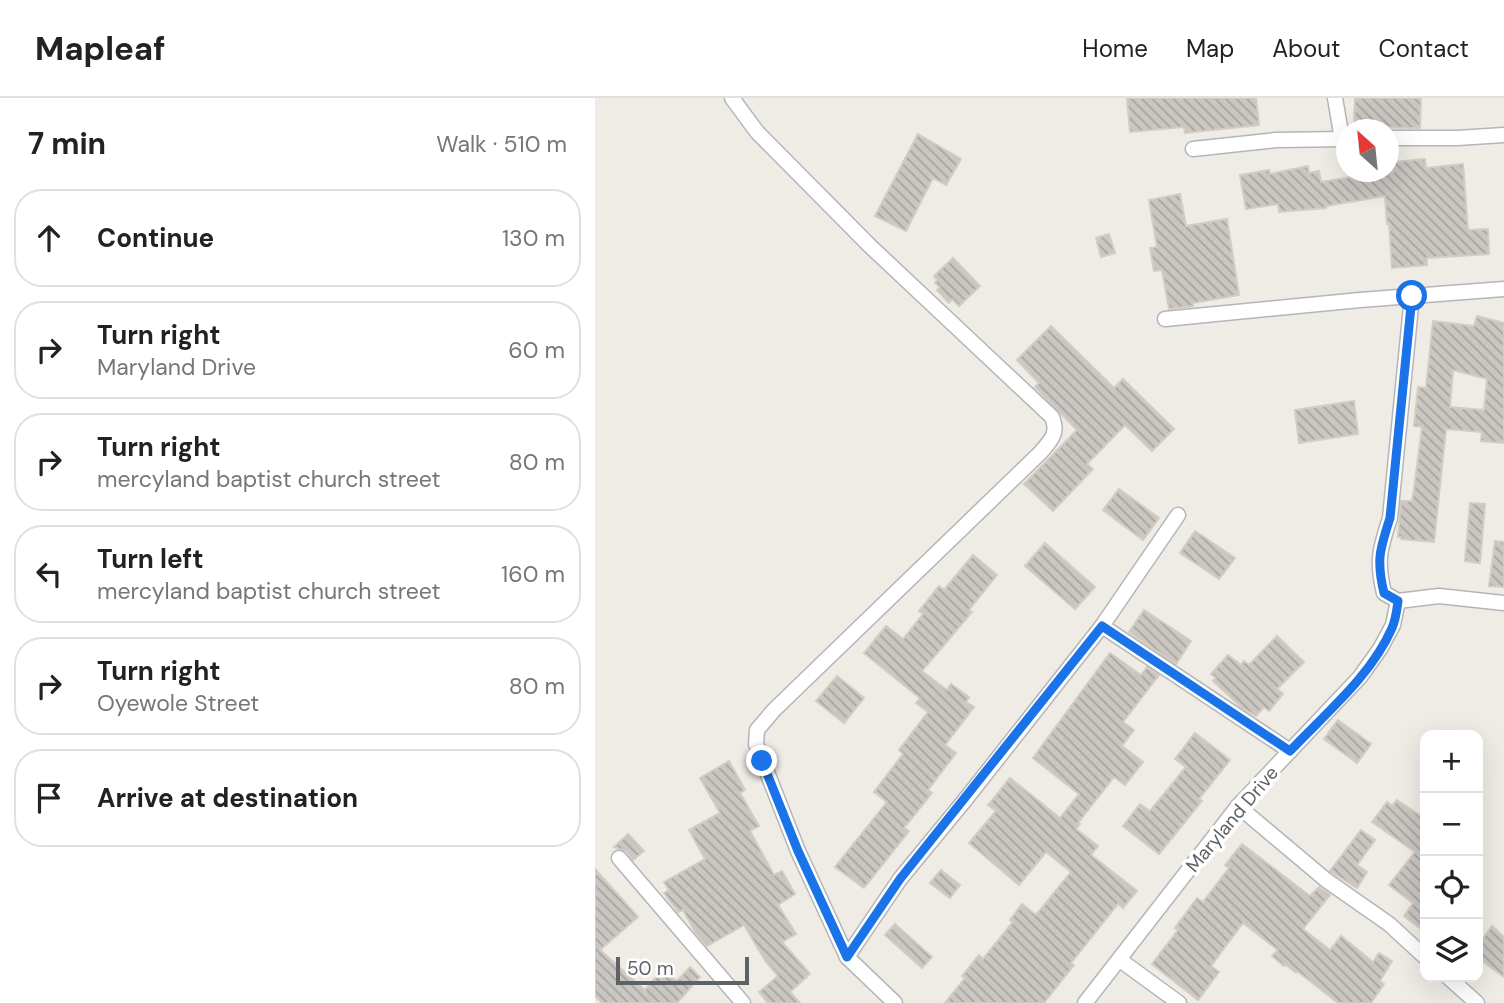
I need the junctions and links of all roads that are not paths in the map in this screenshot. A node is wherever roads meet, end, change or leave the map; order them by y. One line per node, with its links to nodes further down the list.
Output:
1 (732, 98): 19 (street)
2 (1335, 98): 3 (street)
3 (1340, 119)
4 (1504, 135): 5 (street)
5 (1399, 138)
6 (1336, 139): 7 (street)
7 (1193, 149)
8 (1504, 289): 9 (street)
9 (1412, 296): 10 (street); 12 (street)
10 (1165, 319)
11 (1178, 514): 14 (street)
12 (1398, 601): 13 (street); 15 (street, Maryland Drive)
13 (1504, 603)
14 (1102, 626): 15 (street); 19 (street)
15 (1290, 751): 16 (street, Maryland Drive)
16 (1238, 806): 18 (street); 20 (street, Maryland Drive)
17 (619, 858): 22 (street)
18 (1420, 952)
19 (847, 957): 23 (street)
20 (1120, 960): 24 (street, Maryland Drive); 25 (street)
21 (1454, 982): 26 (street)
22 (743, 1003)
23 (895, 1003)
24 (1086, 1003)
25 (1179, 1003)
26 (1477, 1003)

